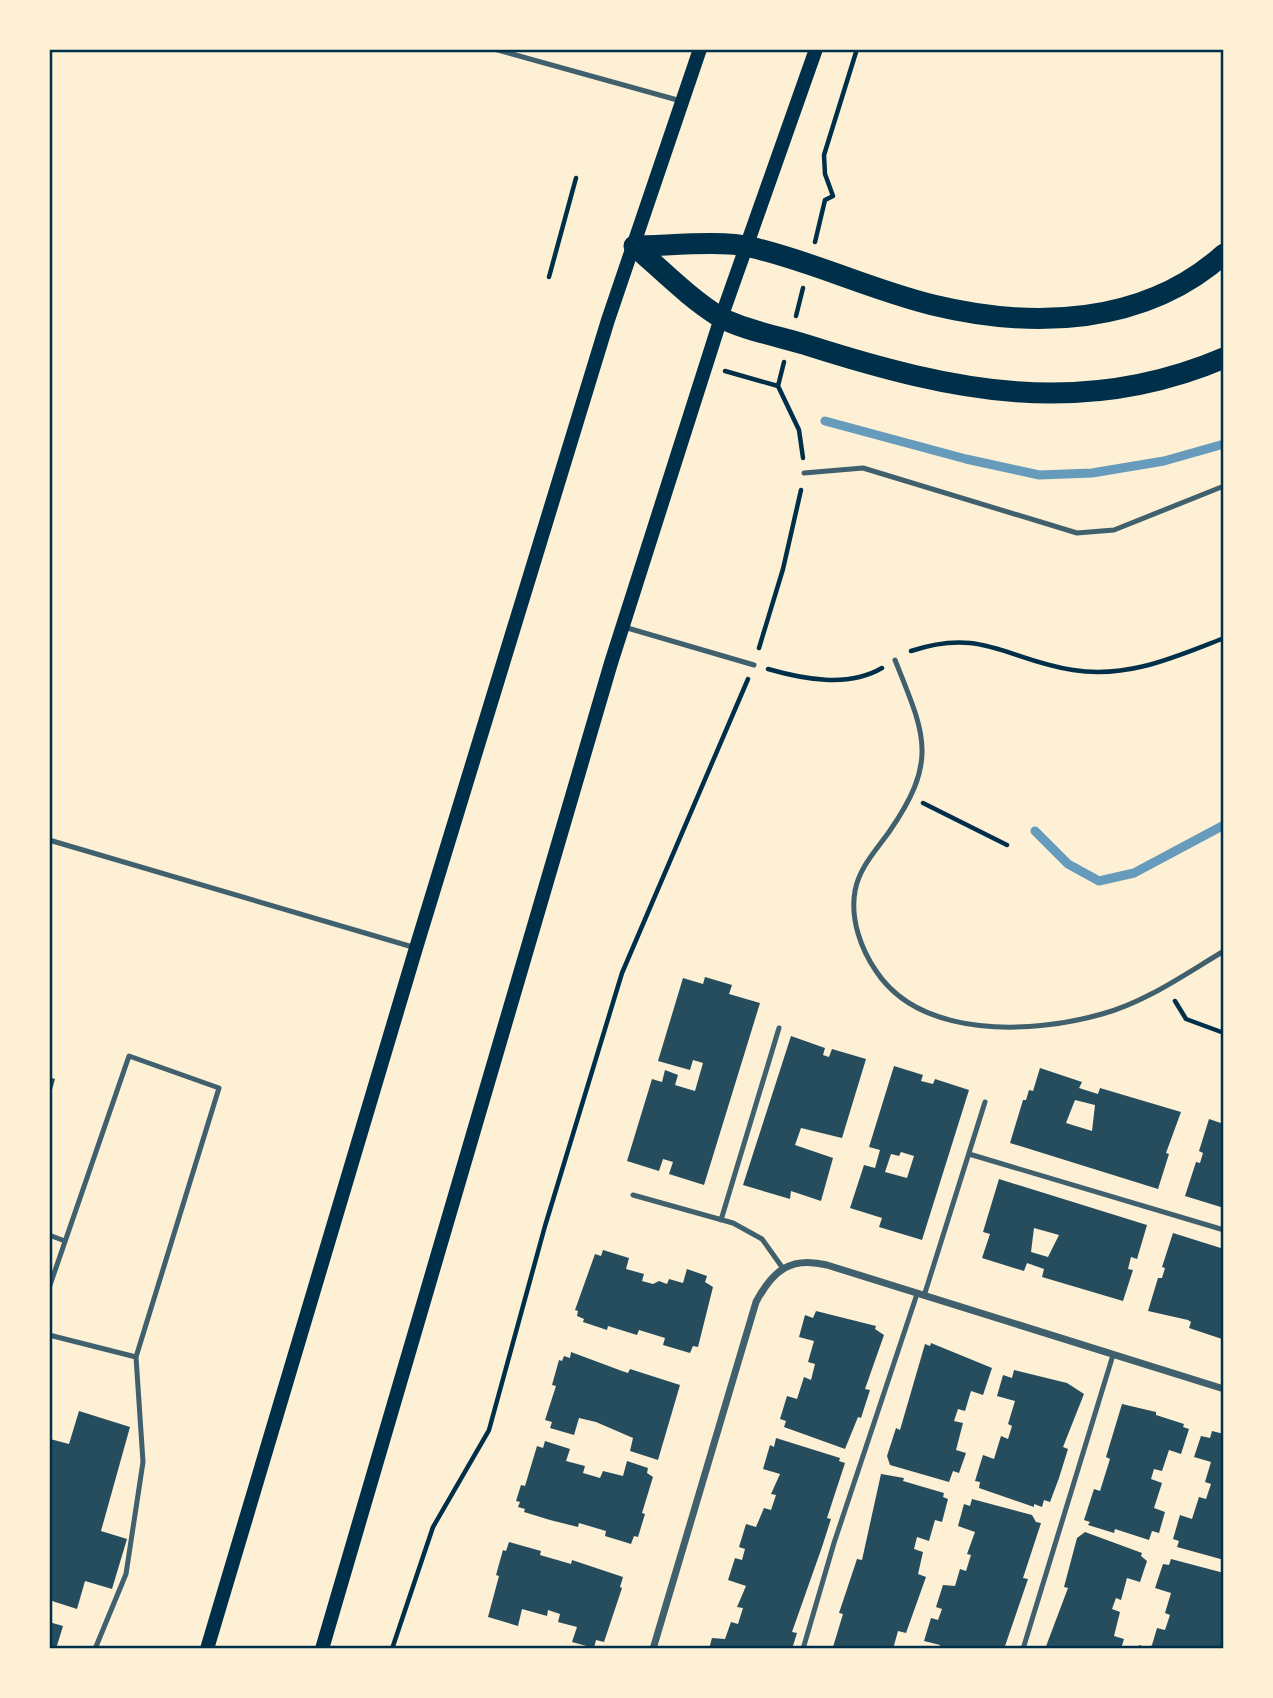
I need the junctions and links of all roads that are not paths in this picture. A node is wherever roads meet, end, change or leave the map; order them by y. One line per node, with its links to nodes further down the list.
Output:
1 (494, 49): 4 (lane)
2 (700, 49): 4 (main road)
3 (816, 49): 6 (main road)
4 (684, 102): 5 (main road)
5 (634, 246): 6 (highway); 8 (highway); 16 (main road)
6 (748, 246): 7 (highway); 8 (main road)
7 (1224, 254)
8 (721, 318): 9 (highway); 12 (main road)
9 (1224, 358)
10 (804, 473): 11 (lane)
11 (1224, 486)
12 (624, 627): 14 (lane); 35 (main road)
13 (895, 660): 17 (lane)
14 (754, 665)
15 (49, 839): 16 (lane)
16 (416, 948): 34 (main road)
17 (1224, 951)
18 (779, 1027): 22 (lane)
19 (985, 1102): 20 (lane)
20 (969, 1154): 23 (lane); 28 (lane)
21 (632, 1195): 22 (lane)
22 (721, 1220): 26 (lane)
23 (1224, 1230)
24 (49, 1235): 25 (lane)
25 (65, 1241): 27 (lane); 31 (lane)
26 (782, 1267): 28 (street); 36 (street)
27 (49, 1288)
28 (921, 1295): 30 (street); 37 (lane)
29 (49, 1335): 31 (lane)
30 (1113, 1355): 32 (street); 38 (lane)
31 (136, 1357): 33 (lane)
32 (1224, 1389)
33 (95, 1649)
34 (207, 1649)
35 (322, 1649)
36 (653, 1649)
37 (803, 1649)
38 (1023, 1649)

